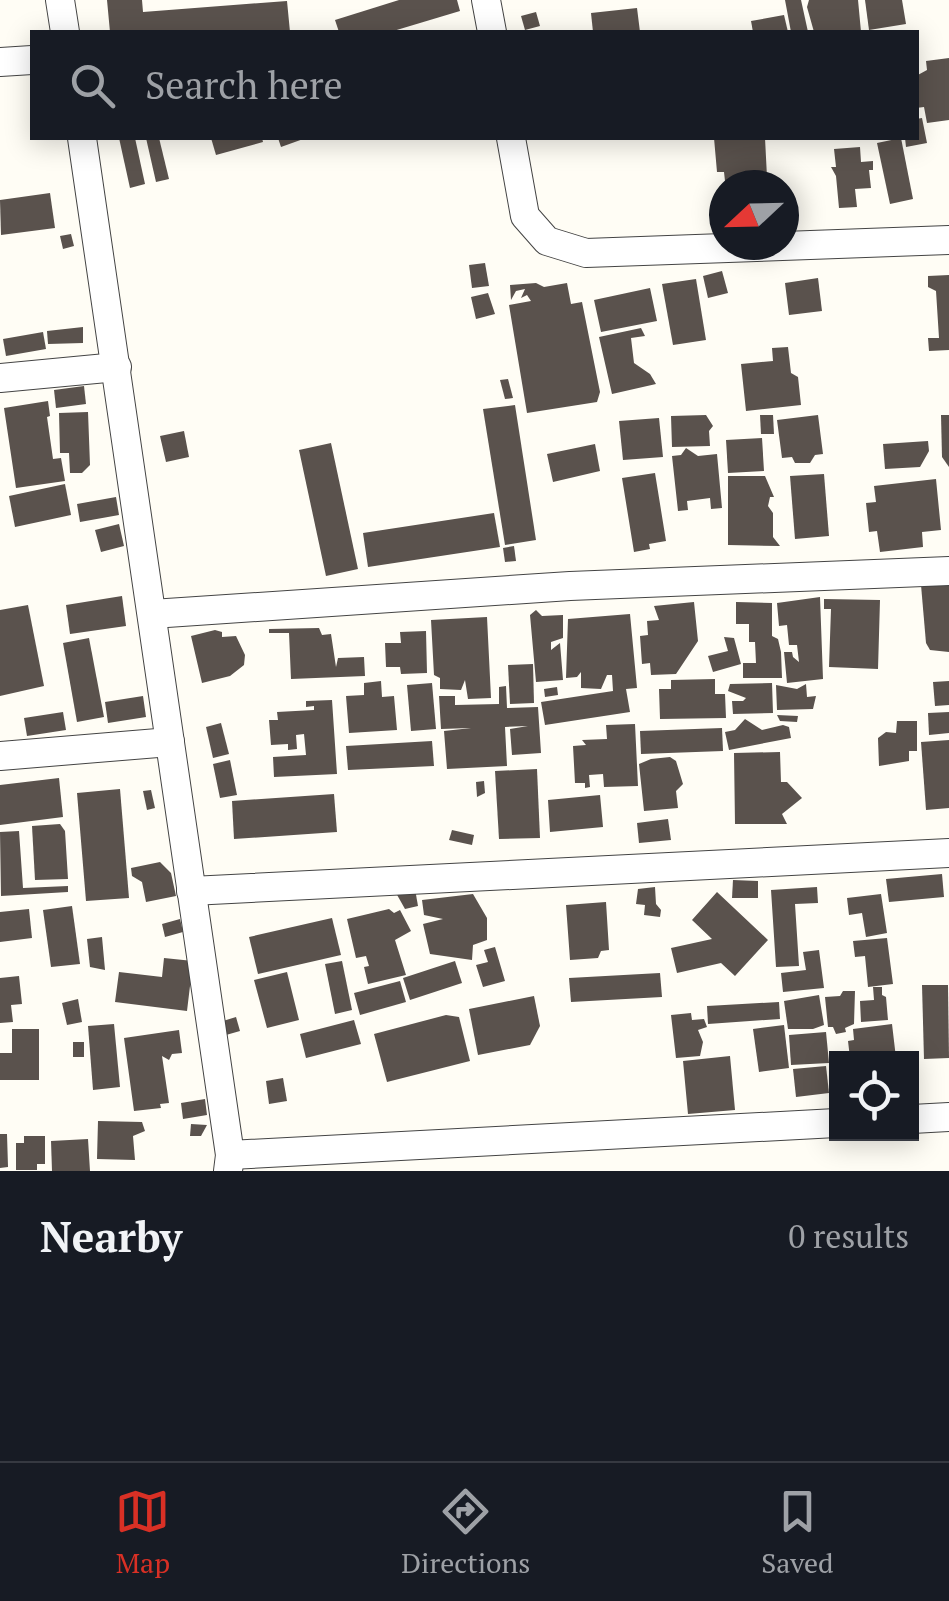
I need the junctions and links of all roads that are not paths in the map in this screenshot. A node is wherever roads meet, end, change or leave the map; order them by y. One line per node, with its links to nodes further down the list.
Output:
1 (60, 0): 3 (street)
2 (486, 0): 4 (street)
3 (65, 30)
4 (492, 30)
5 (30, 60): 6 (street)
6 (0, 62)
7 (82, 140): 10 (street)
8 (510, 140): 9 (street)
9 (949, 240)
10 (117, 367): 11 (street); 13 (street)
11 (0, 378)
12 (949, 571): 13 (street)
13 (152, 614): 14 (street)
14 (170, 742): 15 (street); 17 (street)
15 (0, 756)
16 (949, 853): 17 (street)
17 (191, 890): 21 (street)
18 (949, 1117): 19 (street)
19 (919, 1119)
20 (829, 1123): 21 (street)
21 (229, 1163)

